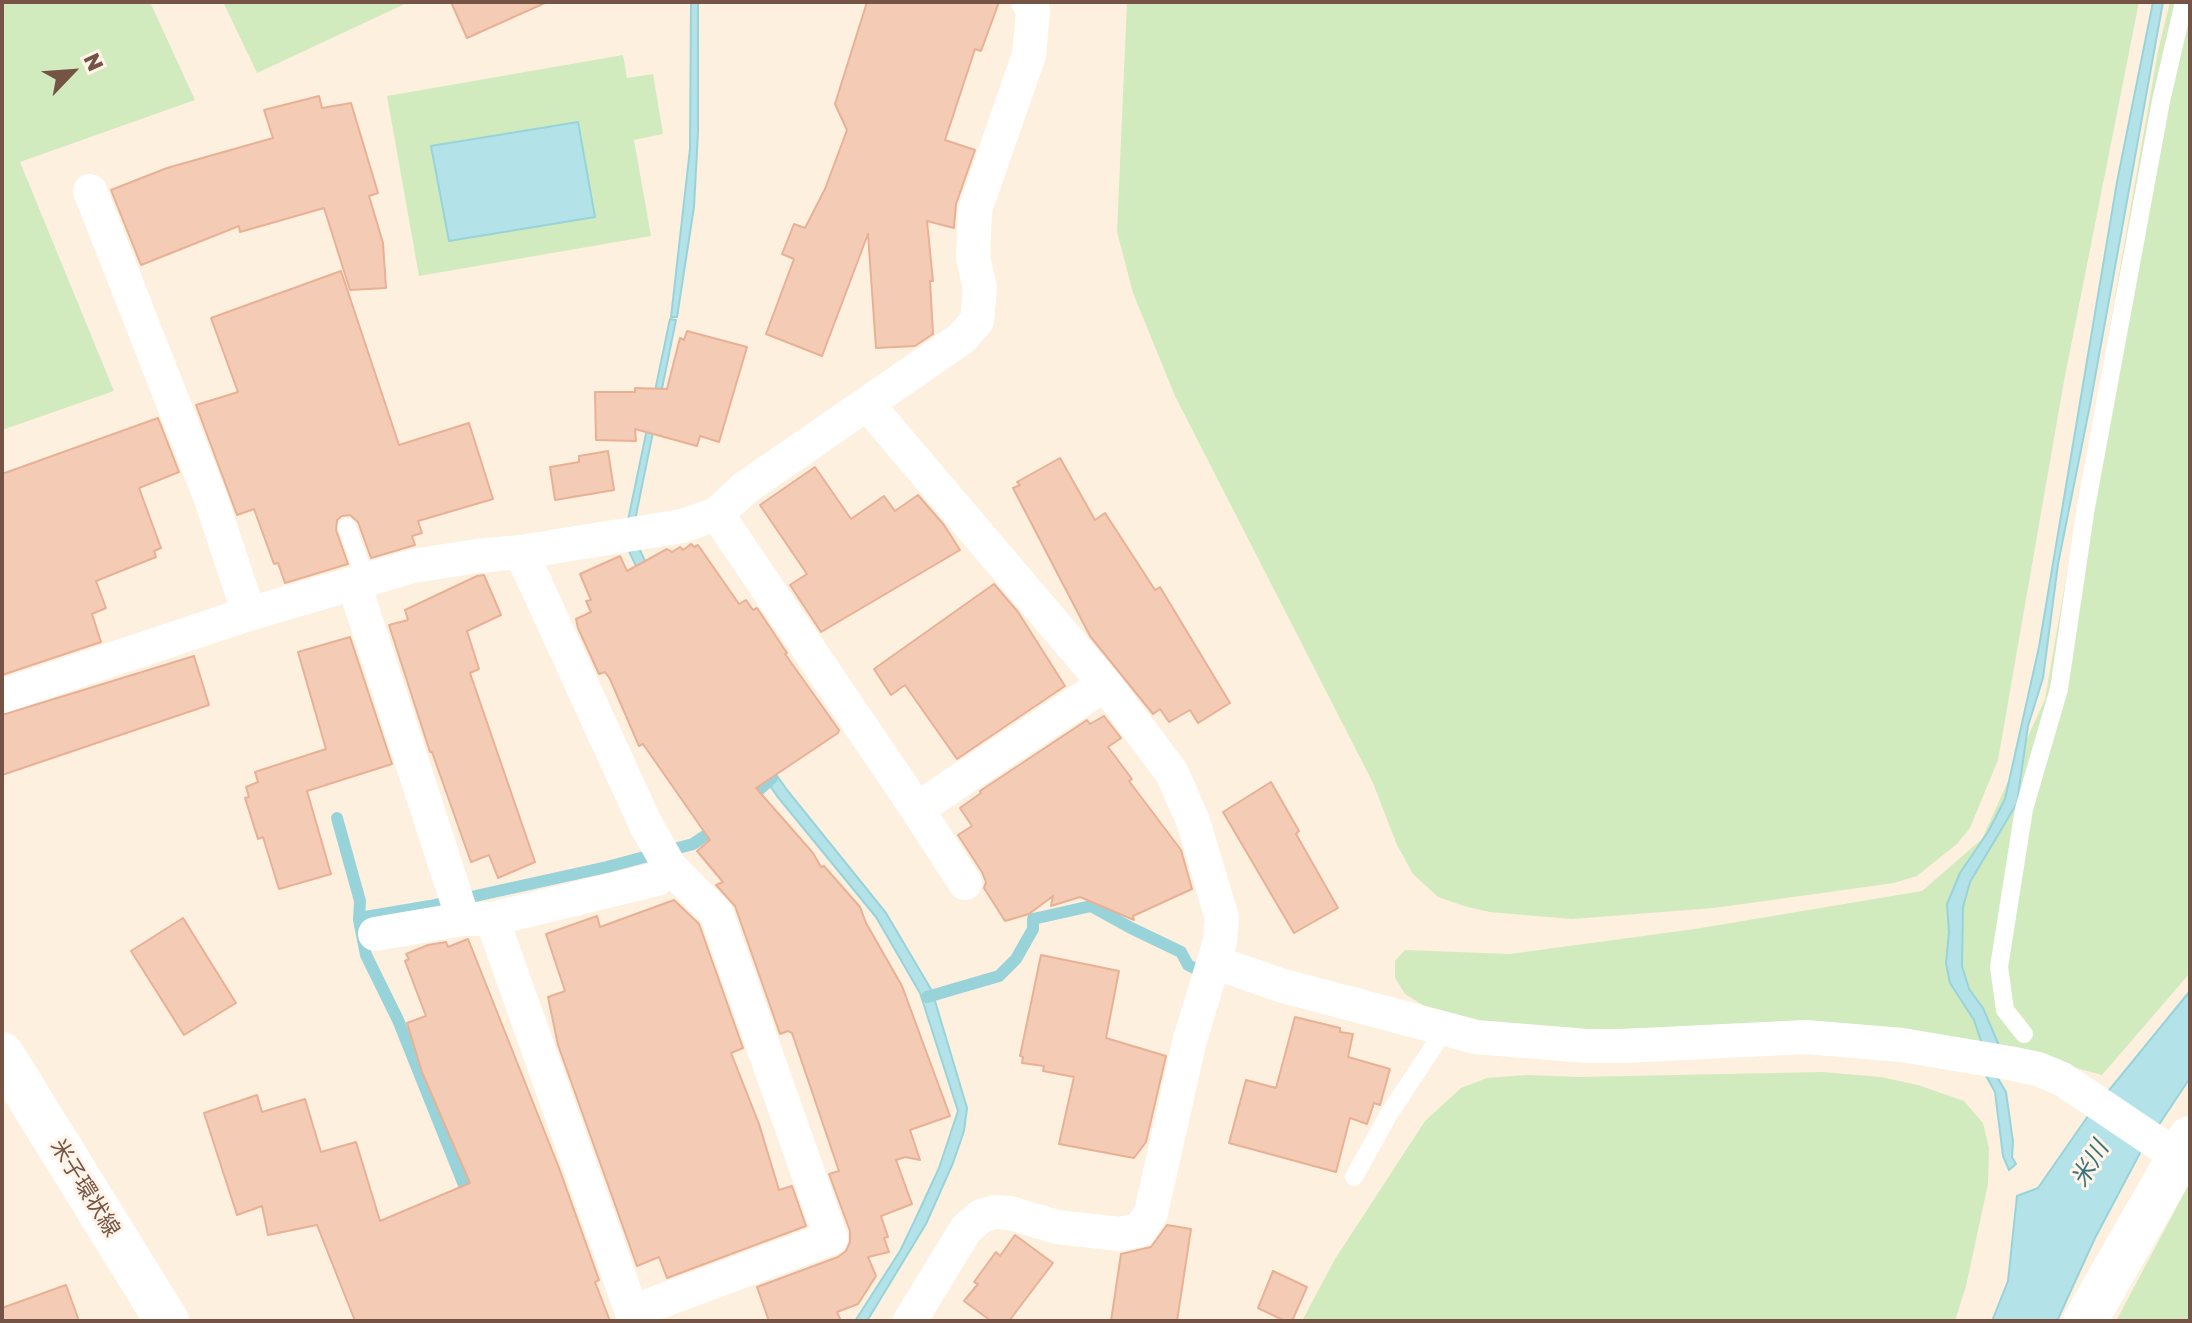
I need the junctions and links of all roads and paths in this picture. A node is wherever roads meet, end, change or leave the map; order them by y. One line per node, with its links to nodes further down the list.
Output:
1 (1028, 2): 4 (street)
2 (2184, 2): 19 (lane)
3 (90, 191): 9 (street)
4 (868, 405): 5 (street); 10 (street)
5 (717, 514): 7 (street); 12 (street)
6 (347, 527): 8 (lane)
7 (521, 552): 8 (street); 13 (street)
8 (360, 582): 9 (street); 15 (street)
9 (249, 614): 11 (street)
10 (1105, 684): 12 (street); 17 (street)
11 (2, 696)
12 (917, 809): 14 (street)
13 (670, 867): 15 (street); 23 (street)
14 (965, 883)
15 (478, 919): 16 (street); 23 (street)
16 (375, 934)
17 (1214, 962): 18 (street); 25 (street)
18 (1445, 1029): 21 (street); 22 (lane)
19 (2024, 1034)
20 (2, 1054): 24 (main road, 米子環状線)
21 (2177, 1147): 26 (main road)
22 (1354, 1177)
23 (633, 1317)
24 (167, 1321)
25 (910, 1321)
26 (2085, 1321)

